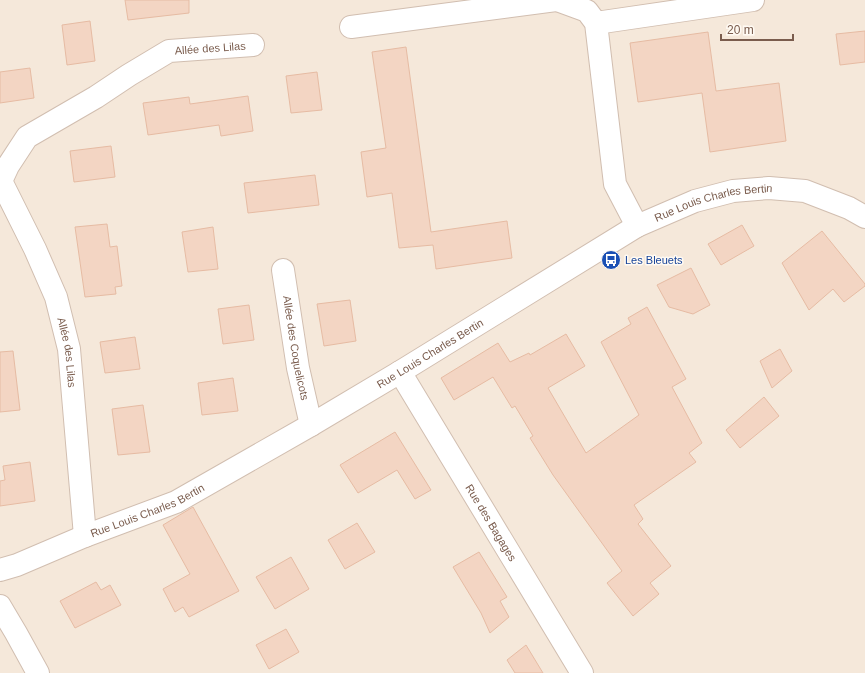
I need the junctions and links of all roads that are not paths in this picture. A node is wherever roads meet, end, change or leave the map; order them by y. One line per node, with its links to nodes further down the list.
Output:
1 (556, 0): 3 (street); 4 (street)
2 (753, 0): 3 (street)
3 (596, 23): 8 (street)
4 (351, 27)
5 (252, 45): 6 (street, Allée des Lilas)
6 (1, 181): 12 (street, Allée des Lilas)
7 (865, 217): 8 (street, Rue Louis Charles Bertin)
8 (637, 226): 10 (street, Rue Louis Charles Bertin)
9 (283, 270): 11 (street, Allée des Coquelicots)
10 (400, 372): 11 (street, Rue Louis Charles Bertin); 16 (street, Rue des Bagages)
11 (311, 425): 12 (street, Rue Louis Charles Bertin)
12 (86, 536): 13 (street, Rue Louis Charles Bertin)
13 (0, 570)
14 (0, 606): 15 (street)
15 (38, 673)
16 (582, 673)

